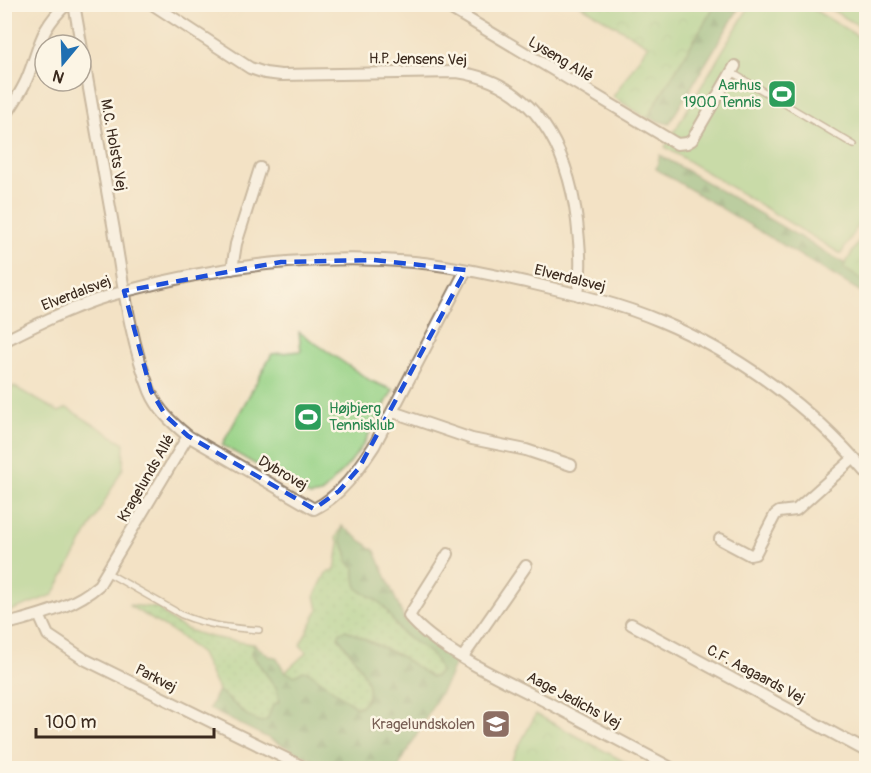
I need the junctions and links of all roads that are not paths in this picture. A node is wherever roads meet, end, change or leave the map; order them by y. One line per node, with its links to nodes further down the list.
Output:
1 (67, 4): 6 (street)
2 (74, 4): 11 (street, M.C. Holsts Vej)
3 (152, 4): 12 (street, H.P. Jensens Vej)
4 (443, 4): 5 (street, Lyseng Allé)
5 (733, 69): 7 (lane)
6 (4, 118)
7 (854, 145)
8 (260, 168): 9 (street)
9 (232, 268): 10 (street, Elverdalsvej); 11 (street, Elverdalsvej)
10 (466, 270): 12 (street, Elverdalsvej); 14 (street, Dybrovej)
11 (124, 291): 13 (street, Elverdalsvej); 15 (street, Kragelunds Allé)
12 (578, 295): 16 (street, Elverdalsvej)
13 (4, 341)
14 (393, 412): 15 (street, Dybrovej); 17 (street)
15 (188, 436): 22 (street, Kragelunds Allé)
16 (854, 458): 18 (street, Elverdalsvej); 19 (street)
17 (571, 465)
18 (867, 472)
19 (720, 539)
20 (448, 554): 27 (street, Aage Jedichs Vej)
21 (526, 566): 27 (street)
22 (108, 573): 23 (street, Kragelunds Allé); 26 (lane)
23 (39, 615): 25 (street, Kragelunds Allé); 29 (street, Parkvej)
24 (631, 624): 28 (street, C.F. Aagaards Vej)
25 (4, 625)
26 (260, 630)
27 (463, 657): 30 (street, Aage Jedichs Vej)
28 (867, 751)
29 (305, 768)
30 (671, 768)

